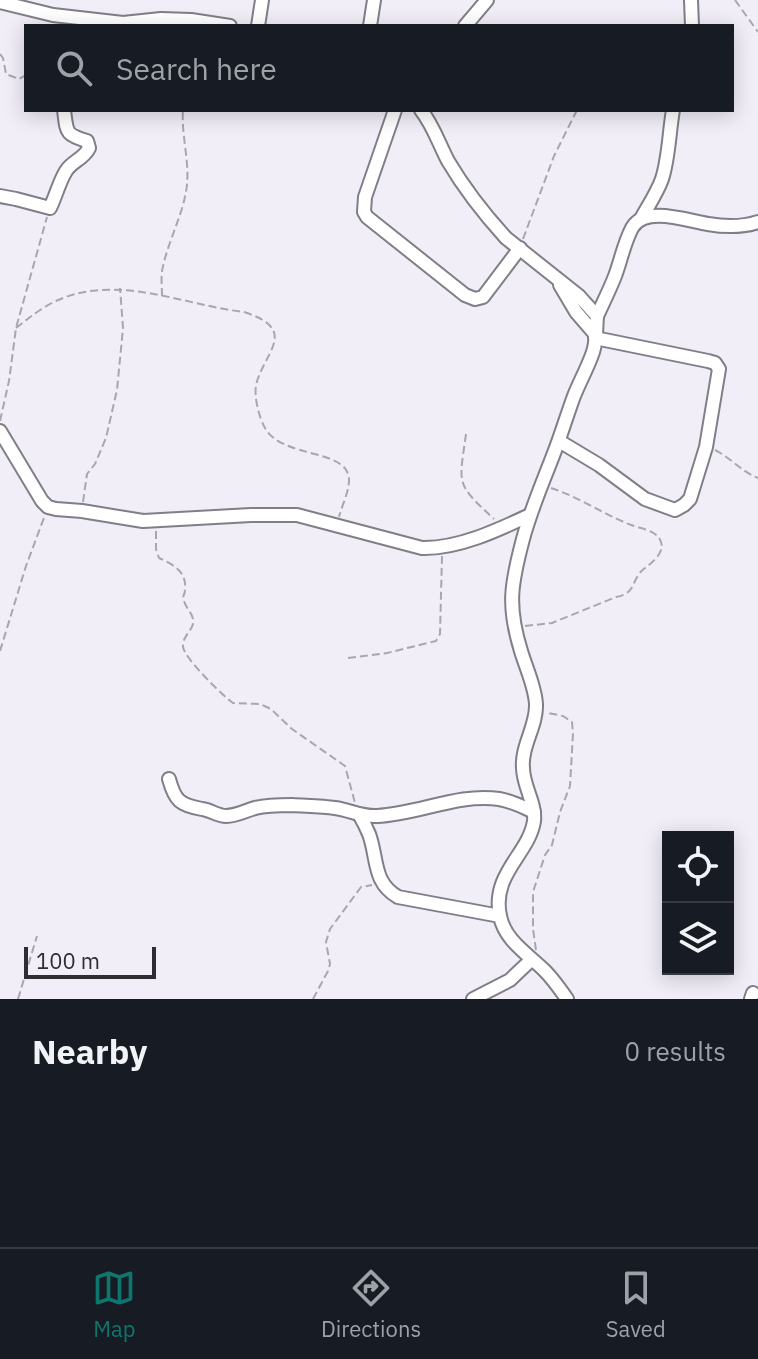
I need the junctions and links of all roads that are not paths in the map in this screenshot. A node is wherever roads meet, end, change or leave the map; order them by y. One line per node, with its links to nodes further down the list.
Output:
1 (262, 0): 9 (street)
2 (374, 0): 10 (street)
3 (487, 0): 11 (street)
4 (691, 0): 12 (street)
5 (0, 2): 6 (street)
6 (53, 15): 7 (street); 8 (street)
7 (42, 24)
8 (217, 24)
9 (258, 24)
10 (370, 24)
11 (467, 24)
12 (692, 24)
13 (64, 112): 17 (street)
14 (394, 112): 20 (street)
15 (423, 112): 20 (street)
16 (673, 112): 18 (street)
17 (0, 196)
18 (641, 219): 19 (street); 22 (street)
19 (758, 222)
20 (520, 248): 21 (street)
21 (555, 278): 22 (street); 23 (street)
22 (597, 316): 23 (street)
23 (595, 336): 25 (street); 25 (street)
24 (0, 431): 26 (street)
25 (559, 441): 26 (street)
26 (530, 515): 28 (street)
27 (169, 779): 29 (street)
28 (534, 812): 29 (street); 30 (street)
29 (360, 816): 30 (street)
30 (500, 916): 31 (street)
31 (534, 955): 32 (street); 33 (street)
32 (473, 999)
33 (567, 999)

